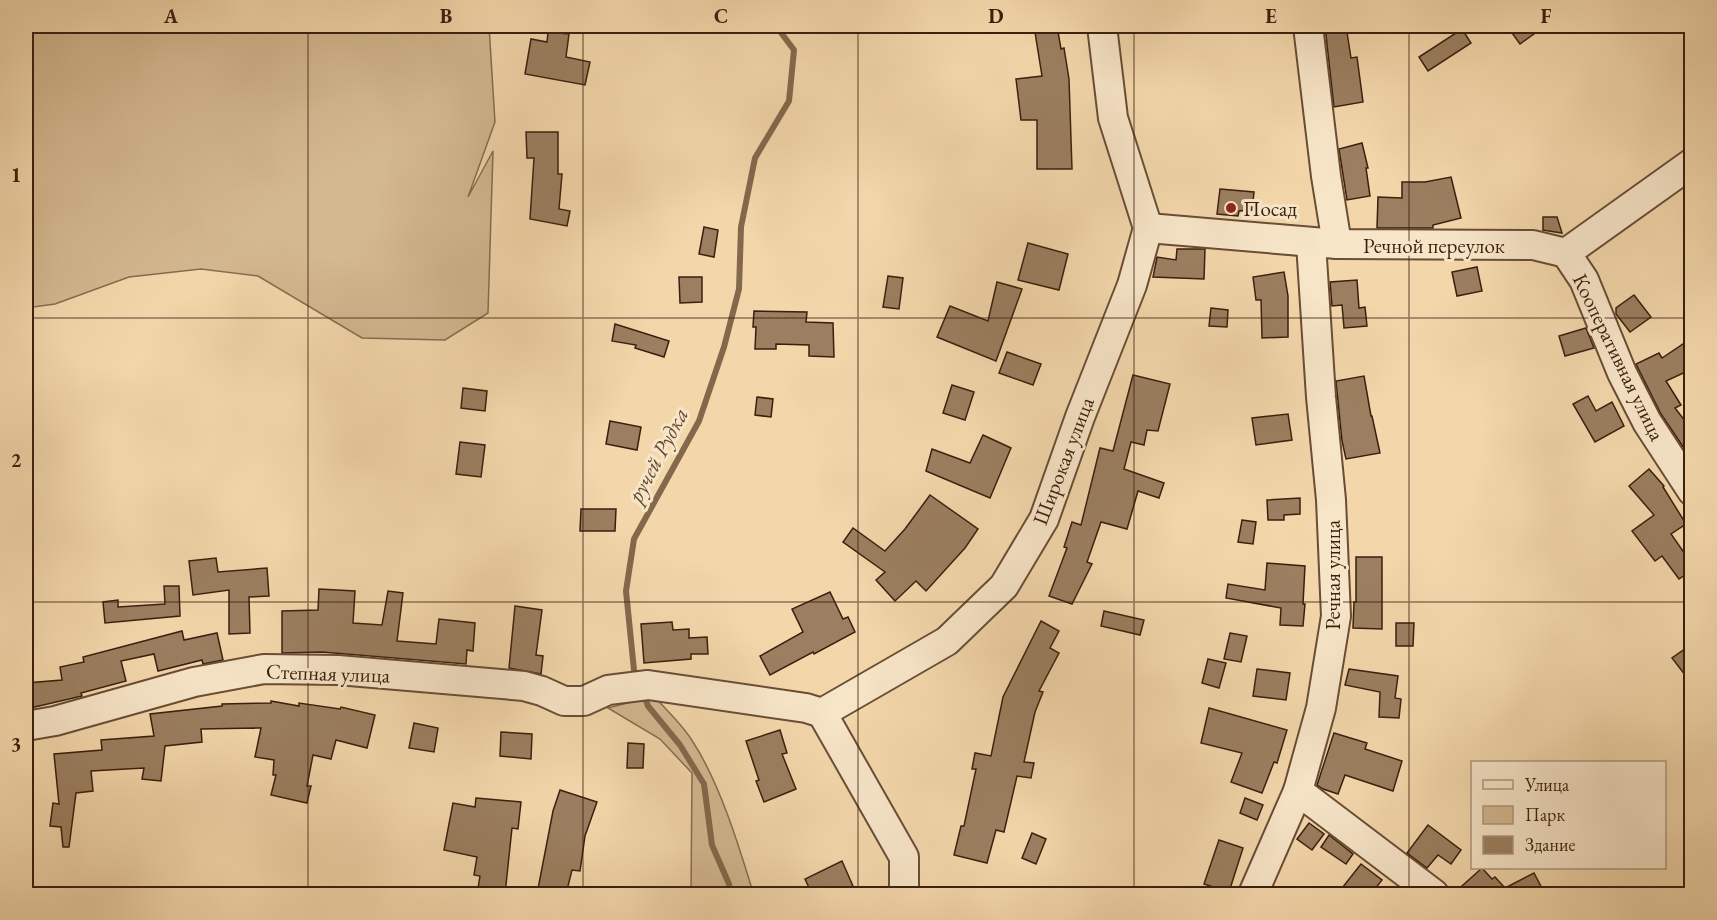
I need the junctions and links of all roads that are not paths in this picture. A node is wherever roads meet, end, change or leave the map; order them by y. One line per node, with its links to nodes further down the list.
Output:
1 (1102, 26): 4 (street)
2 (1308, 26): 5 (street)
3 (1692, 163): 6 (street)
4 (1148, 228): 5 (street, Речной переулок); 8 (street, Широкая улица)
5 (1324, 244): 6 (street, Речной переулок); 10 (street, Речная улица)
6 (1566, 253): 7 (street, Кооперативная улица)
7 (1692, 491)
8 (822, 713): 9 (street, Степная улица); 11 (street)
9 (26, 726)
10 (1298, 791): 12 (street, Речная улица); 13 (street)
11 (904, 894)
12 (1253, 894)
13 (1434, 894)

